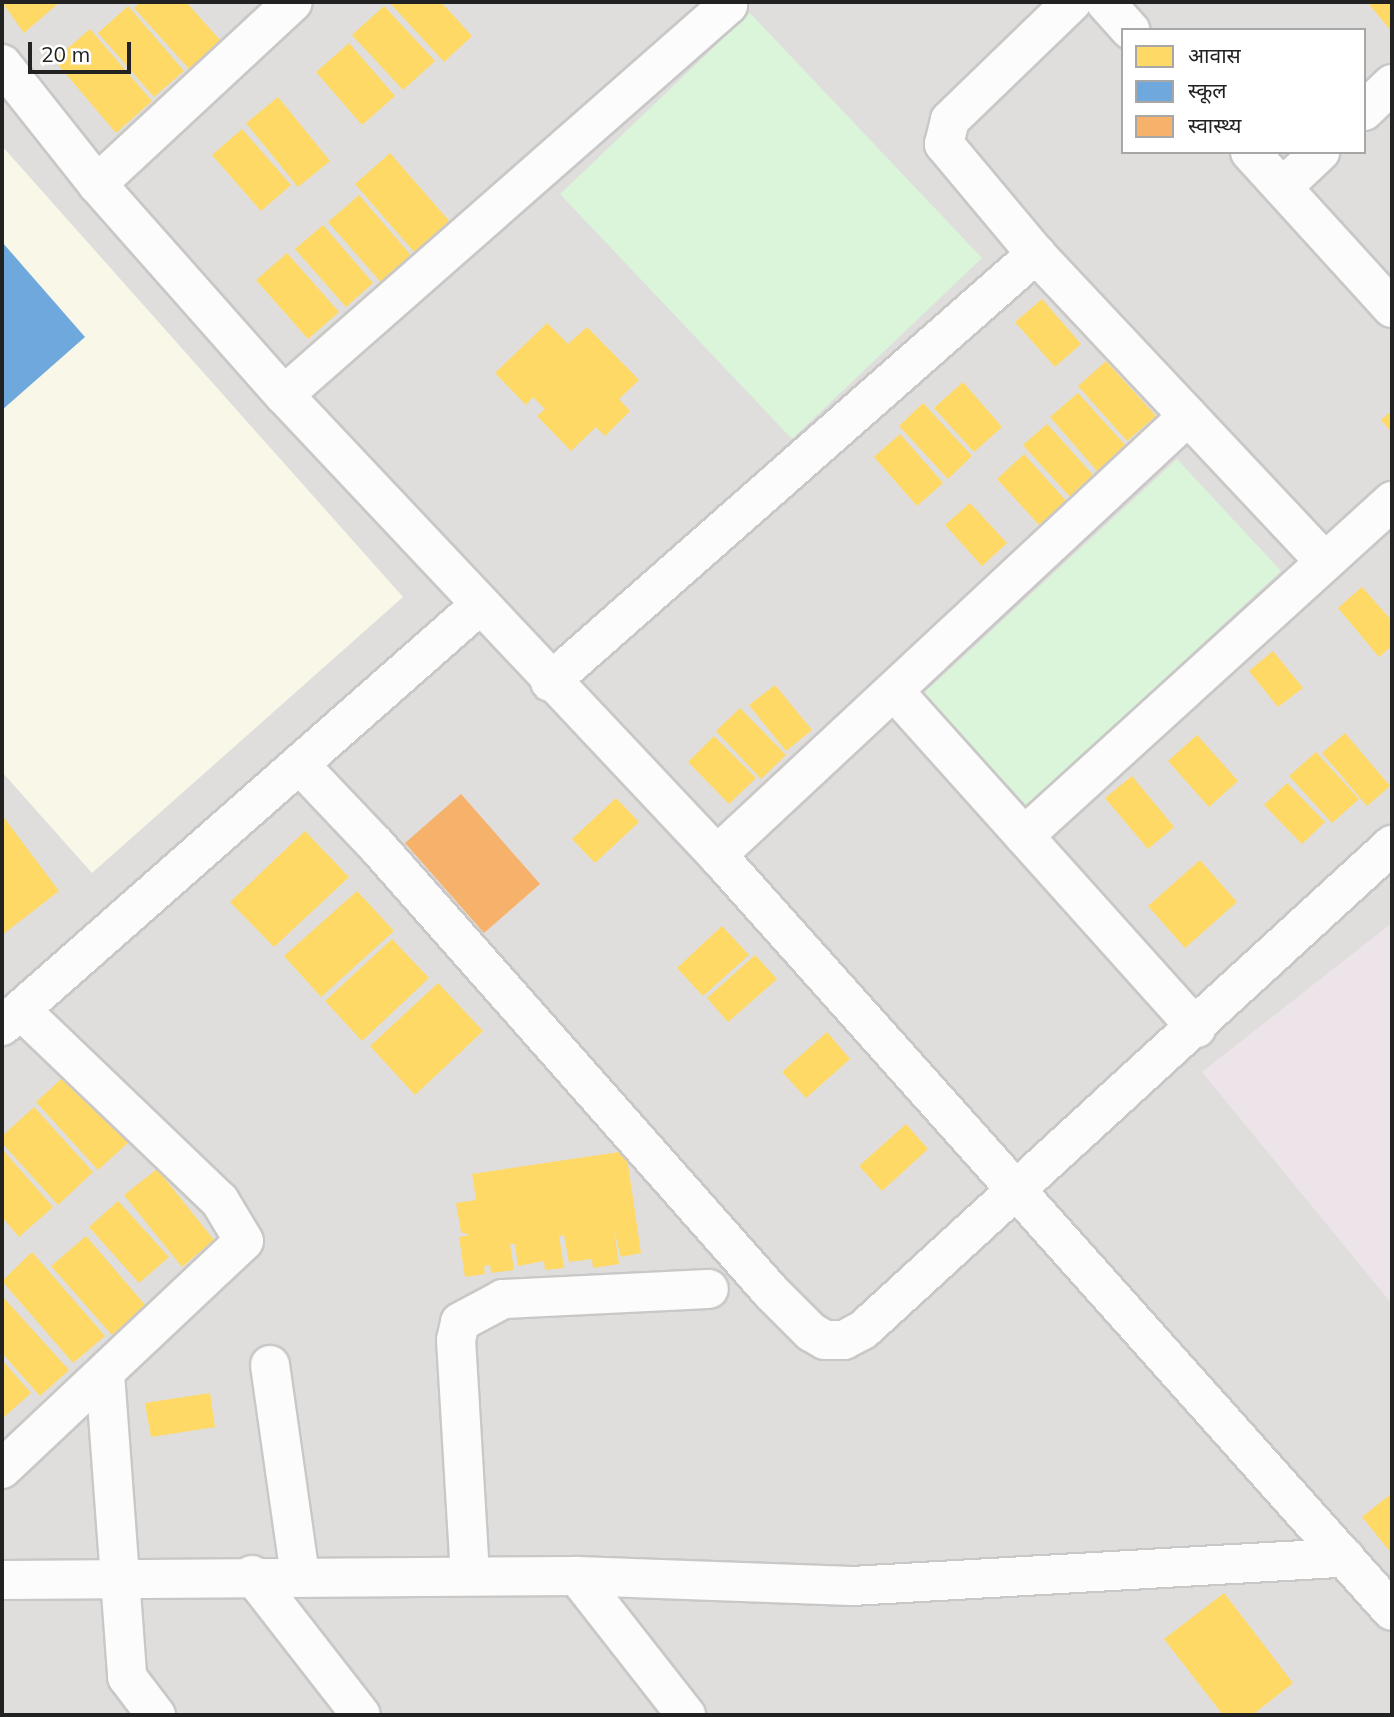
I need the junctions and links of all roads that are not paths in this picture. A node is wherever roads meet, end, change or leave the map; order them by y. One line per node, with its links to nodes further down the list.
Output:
1 (293, 2): 9 (street)
2 (724, 2): 13 (street)
3 (1072, 2): 11 (street)
4 (2, 64): 9 (street)
5 (1392, 84): 6 (street)
6 (1366, 109)
7 (1252, 154): 10 (street)
8 (1318, 154): 10 (street)
9 (97, 184): 13 (street)
10 (1284, 186): 12 (street)
11 (1036, 254): 14 (street); 18 (street)
12 (1392, 308)
13 (284, 395): 17 (street)
14 (1188, 416): 16 (street); 19 (street)
15 (1392, 501): 16 (street)
16 (1325, 562): 21 (street)
17 (481, 604): 18 (street); 20 (street)
18 (550, 682): 23 (street)
19 (894, 691): 21 (street); 23 (street)
20 (299, 764): 24 (street); 26 (street)
21 (1024, 836): 25 (street)
22 (1392, 845): 25 (street)
23 (717, 855): 26 (street)
24 (11, 1018): 29 (street)
25 (1196, 1028): 26 (street)
26 (1016, 1190): 31 (street)
27 (709, 1289): 33 (street)
28 (270, 1365): 34 (street)
29 (105, 1374): 30 (street); 37 (street)
30 (2, 1469)
31 (1345, 1558): 35 (street); 38 (street)
32 (253, 1575): 34 (street); 37 (street); 40 (street)
33 (470, 1575): 34 (street); 35 (street)
34 (300, 1576)
35 (577, 1576): 41 (street)
36 (2, 1580): 37 (street)
37 (119, 1581): 39 (street)
38 (1392, 1611)
39 (156, 1715)
40 (361, 1715)
41 (686, 1715)

